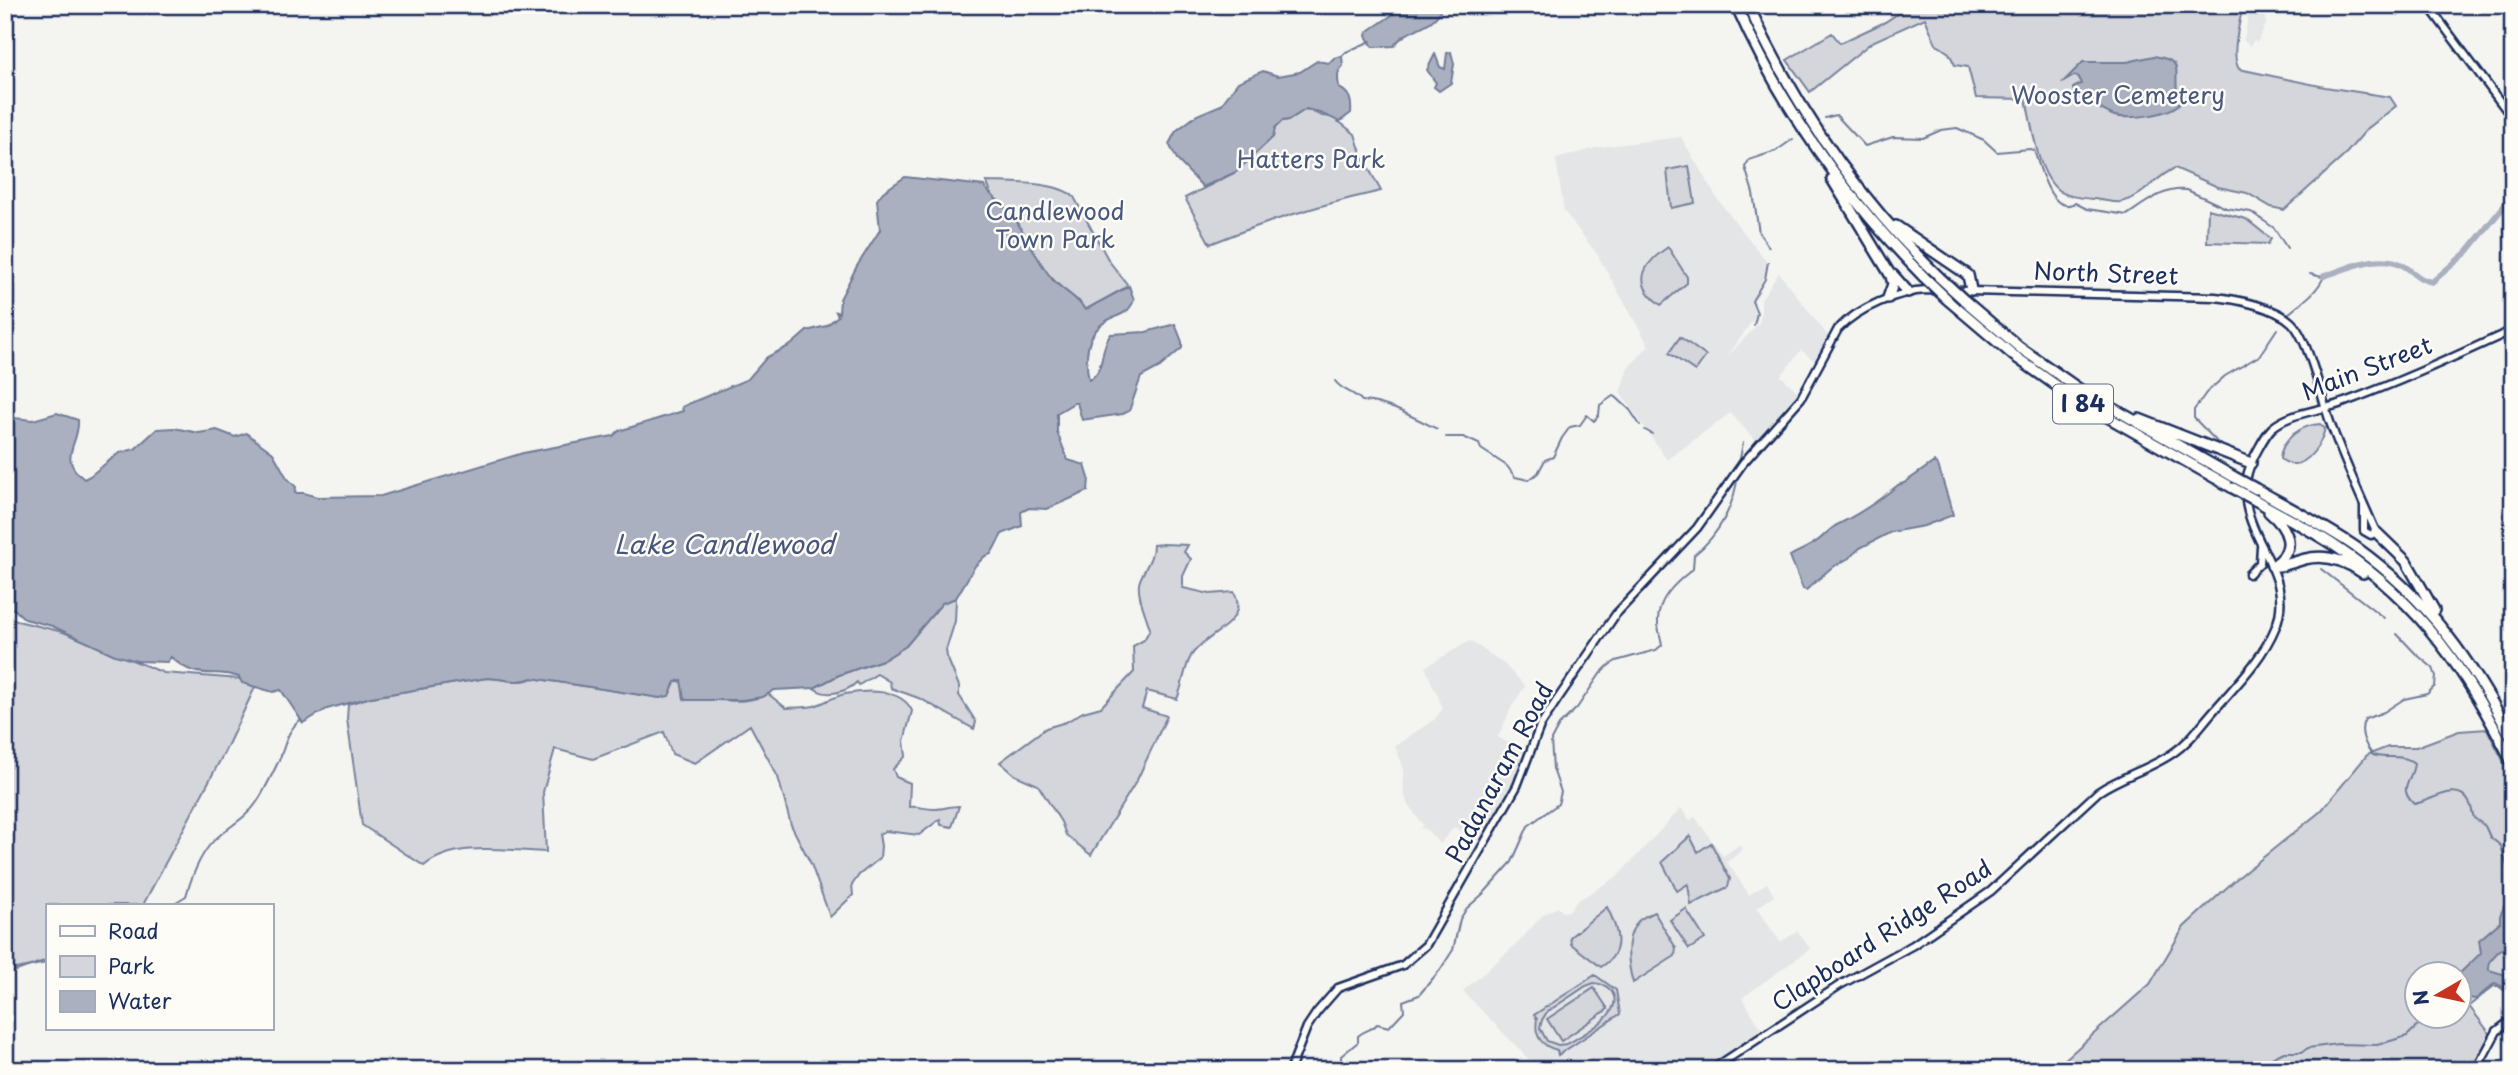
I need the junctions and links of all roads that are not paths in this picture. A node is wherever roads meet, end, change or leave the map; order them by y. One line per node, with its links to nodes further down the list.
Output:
1 (1736, 5): 4 (highway, I 84)
2 (1748, 5): 4 (highway, I 84)
3 (2428, 5): 5 (main road)
4 (1791, 99): 6 (highway, I 84); 7 (highway, I 84)
5 (2513, 119)
6 (1807, 135): 8 (highway); 17 (highway, I 84, bridge)
7 (1840, 164): 9 (highway); 14 (highway, I 84, bridge)
8 (1884, 262): 10 (highway); 11 (highway)
9 (1971, 290): 10 (main road, North Street); 15 (main road, North Street)
10 (1908, 292): 11 (main road, North Street)
11 (1888, 298): 13 (main road, North Street)
12 (2513, 330): 15 (main road, Main Street)
13 (1834, 335): 27 (main road, Padanaram Road)
14 (2079, 389): 16 (highway); 22 (highway, I 84, bridge)
15 (2326, 408): 16 (main road, Main Street); 18 (main road, North Street)
16 (2251, 463): 19 (main road)
17 (2255, 500): 20 (highway); 23 (highway, I 84)
18 (2375, 532): 22 (highway)
19 (2260, 542): 20 (main road); 21 (main road)
20 (2272, 566): 23 (highway); 28 (main road, Clapboard Ridge Road)
21 (2249, 574)
22 (2425, 604): 24 (highway)
23 (2411, 608): 25 (highway, I 84)
24 (2513, 741)
25 (2513, 764)
26 (2513, 1019): 29 (main road)
27 (1290, 1070)
28 (1711, 1070)
29 (2476, 1070)

